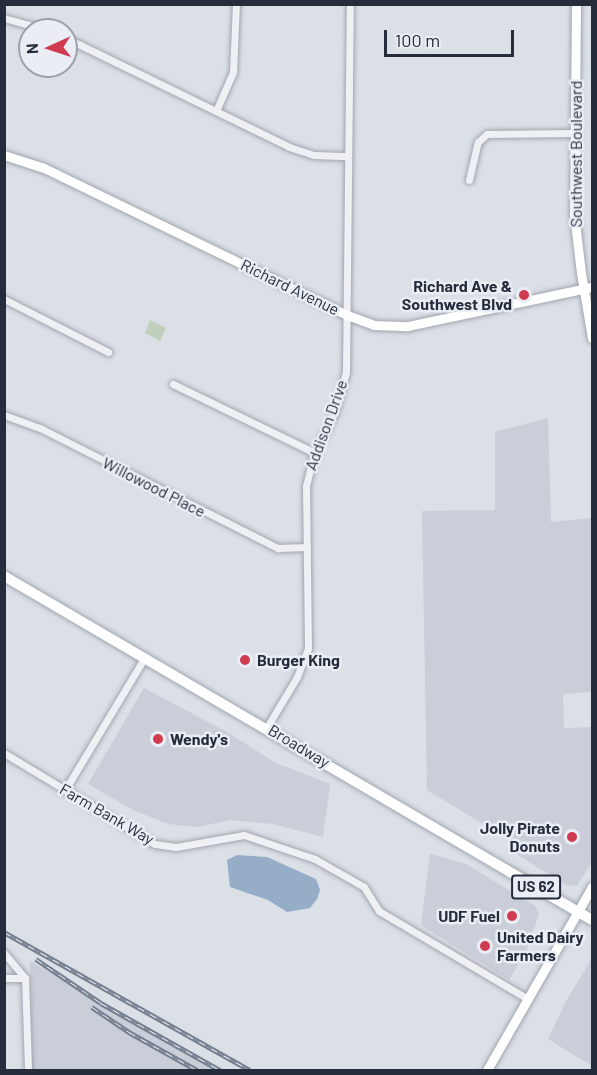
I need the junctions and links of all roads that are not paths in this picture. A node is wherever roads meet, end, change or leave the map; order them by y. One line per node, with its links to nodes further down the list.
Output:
1 (236, 4): 5 (street)
2 (350, 4): 8 (street, Addison Drive)
3 (574, 5): 6 (street, Southwest Boulevard)
4 (78, 44): 5 (street)
5 (216, 111): 8 (street)
6 (575, 133): 9 (street); 10 (street, Southwest Boulevard)
7 (4, 155): 12 (street, Richard Avenue)
8 (348, 156): 12 (street, Addison Drive)
9 (469, 180)
10 (588, 288): 12 (street, Richard Avenue); 13 (street, Southwest Boulevard)
11 (4, 299): 14 (street)
12 (346, 315): 17 (street, Addison Drive)
13 (592, 338)
14 (108, 352)
15 (173, 384): 17 (street)
16 (4, 415): 18 (street, Willowood Place)
17 (315, 453): 18 (street, Addison Drive)
18 (307, 547): 21 (street, Addison Drive)
19 (4, 576): 20 (main road, Broadway / US 62)
20 (145, 657): 21 (main road, Broadway / US 62); 23 (street)
21 (267, 727): 25 (main road, Broadway / US 62)
22 (4, 753): 23 (street, Farm Bank Way)
23 (65, 790): 30 (street, Farm Bank Way)
24 (592, 887): 25 (street)
25 (578, 911): 26 (main road, Broadway / US 62); 30 (street)
26 (592, 920)
27 (4, 953): 29 (street)
28 (4, 978): 29 (street)
29 (25, 978): 31 (street)
30 (528, 999): 32 (street)
31 (28, 1071)
32 (487, 1071)

